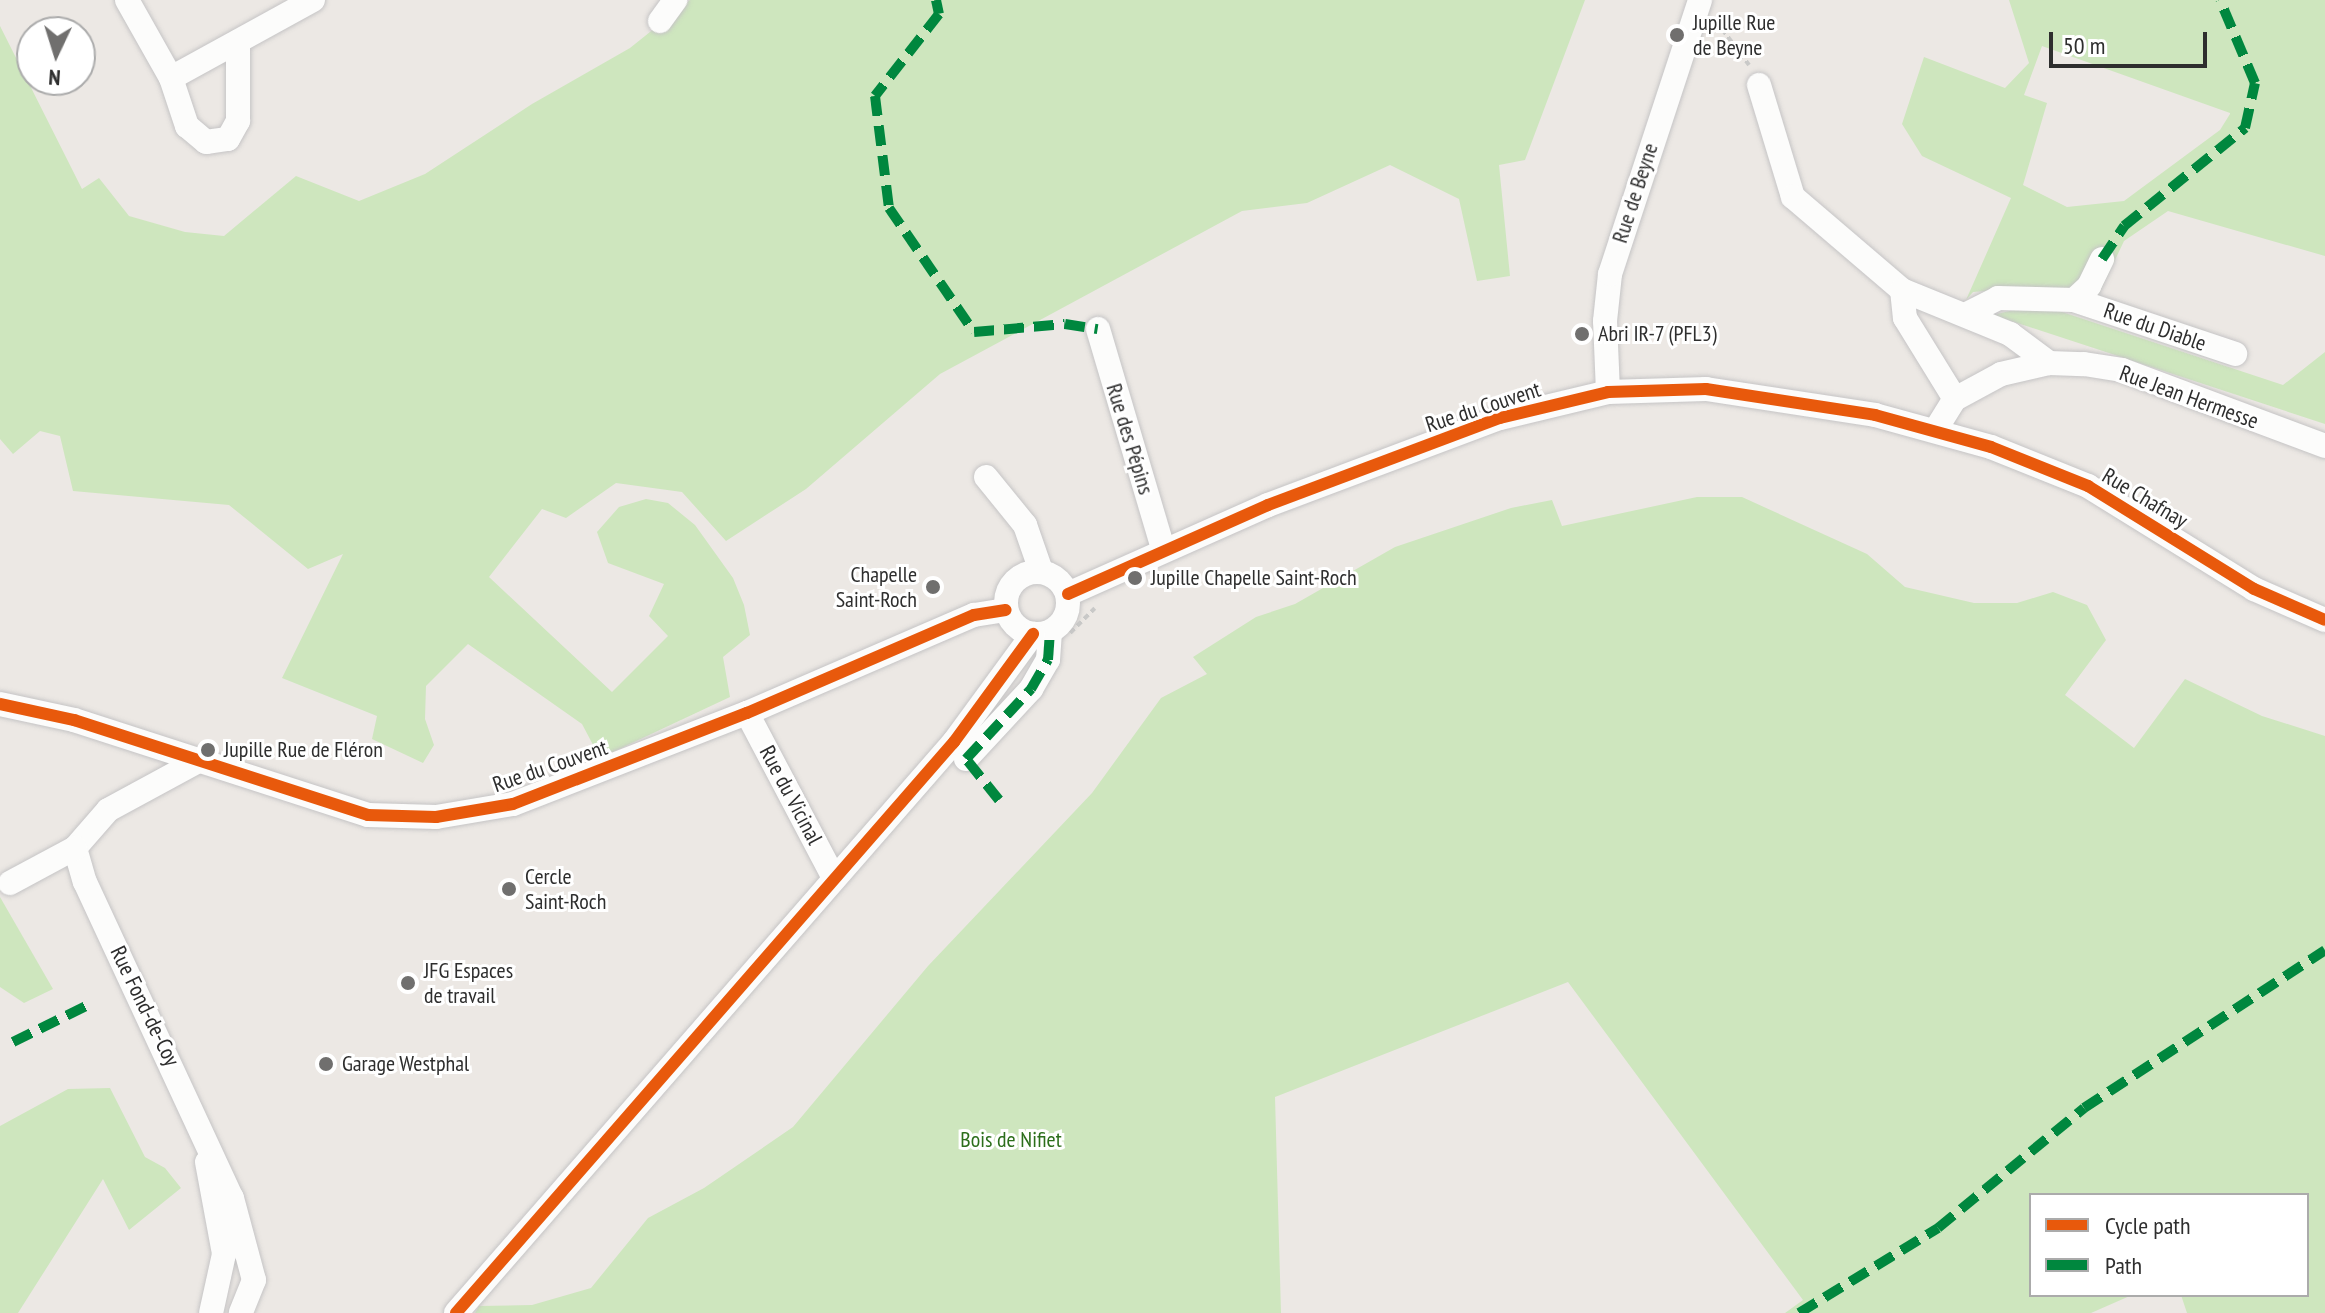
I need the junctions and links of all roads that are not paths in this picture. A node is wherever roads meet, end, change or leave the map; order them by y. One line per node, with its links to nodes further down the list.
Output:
1 (127, 0): 8 (street)
2 (313, 0): 6 (street)
3 (675, 0): 5 (street)
4 (1700, 0): 16 (street, Rue de Beyne)
5 (660, 21)
6 (238, 42): 8 (street); 8 (street)
7 (1755, 76): 10 (street)
8 (171, 78)
9 (2102, 259): 11 (street, Rue du Diable)
10 (1902, 290): 12 (street); 17 (street)
11 (2074, 300): 12 (street, Rue du Diable); 14 (street, Rue du Diable)
12 (1967, 314): 15 (street)
13 (1098, 329): 21 (street, Rue des Pépins)
14 (2235, 354)
15 (2049, 363): 17 (street); 19 (street, Rue Jean Hermesse)
16 (1608, 392): 18 (street, Rue du Couvent); 21 (street, Rue du Couvent)
17 (1955, 399): 18 (street)
18 (1936, 429): 25 (street, Rue Chafnay)
19 (2325, 446)
20 (986, 477): 22 (street)
21 (1163, 549): 23 (street, Rue du Couvent)
22 (1041, 571): 23 (street); 24 (street)
23 (1068, 594): 26 (street)
24 (1006, 610): 26 (street); 28 (street, Rue du Couvent)
25 (2325, 620)
26 (1042, 634): 30 (street); 32 (street)
27 (0, 704): 29 (street, Rue du Couvent)
28 (747, 713): 29 (street, Rue du Couvent); 32 (street, Rue du Vicinal)
29 (202, 759): 31 (street)
30 (966, 759)
31 (75, 848): 33 (street); 34 (street, Rue Fond-de-Coy)
32 (834, 878): 37 (street)
33 (10, 883)
34 (198, 1114): 35 (street); 36 (street, Rue Fond-de-Coy)
35 (211, 1313)
36 (241, 1313)
37 (456, 1313)

